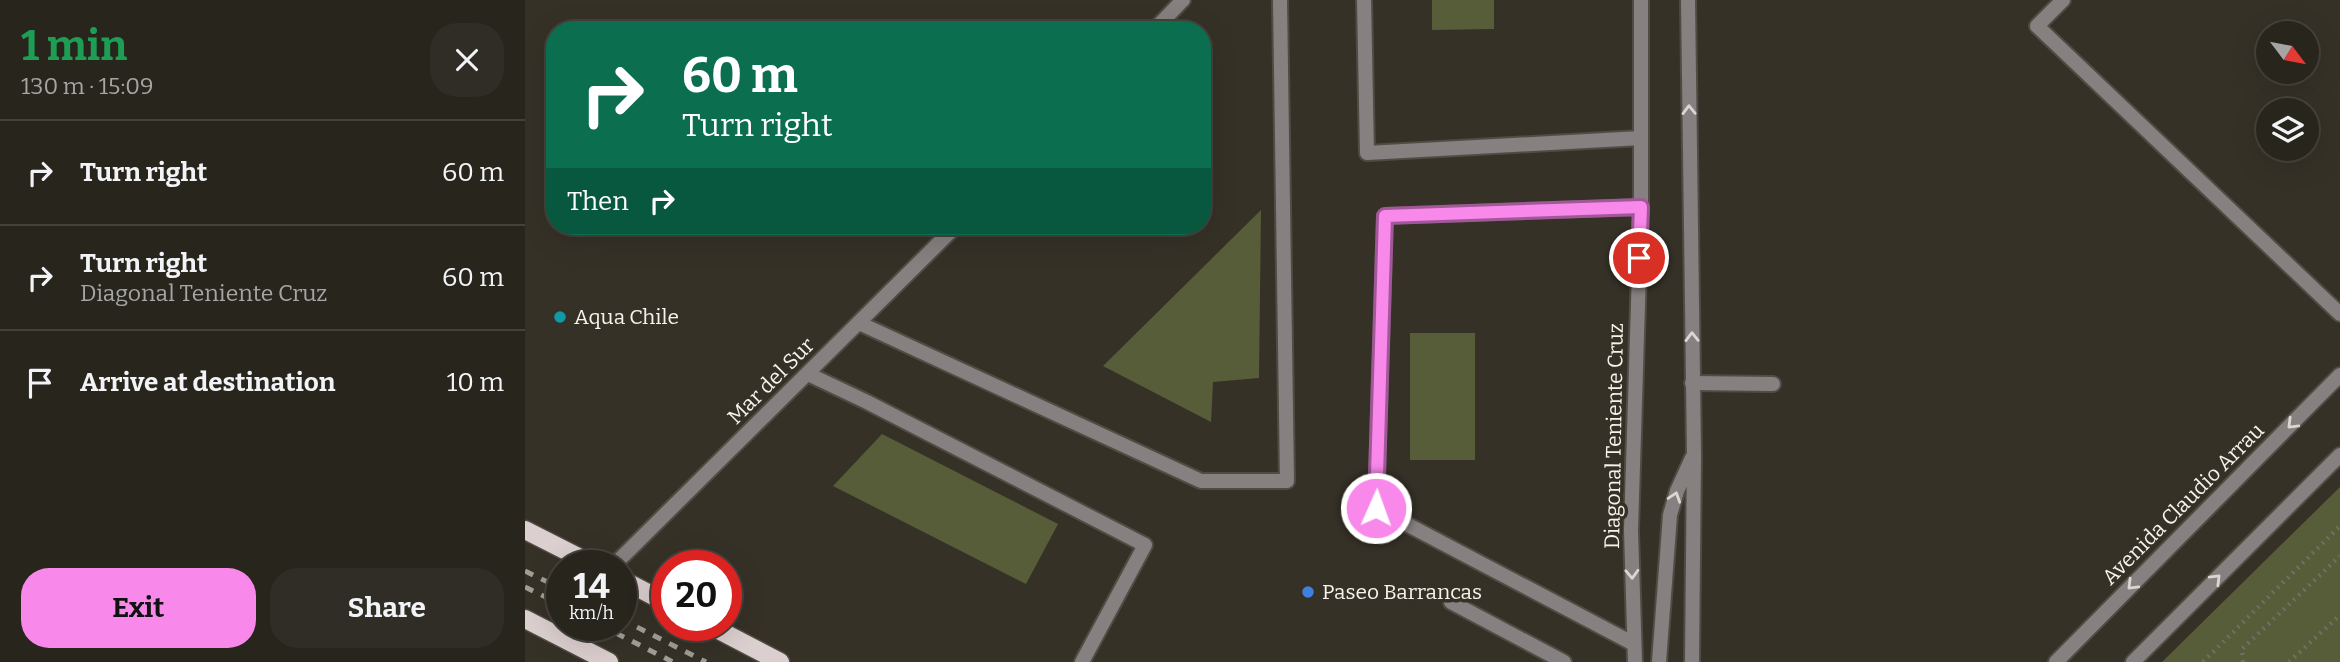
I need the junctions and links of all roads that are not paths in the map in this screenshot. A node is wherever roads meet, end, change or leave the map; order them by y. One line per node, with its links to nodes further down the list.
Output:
1 (1184, 0): 7 (street)
2 (1280, 0): 12 (street)
3 (1364, 0): 8 (street)
4 (1641, 0): 8 (street, Diagonal Teniente Cruz)
5 (1688, 0): 15 (street, one-way to 5)
6 (2063, 0): 11 (street)
7 (1163, 21)
8 (1641, 138): 9 (street, Diagonal Teniente Cruz)
9 (1641, 207): 25 (street, Diagonal Teniente Cruz, one-way to 25); 25 (street)
10 (947, 235): 12 (street, Mar del Sur)
11 (2340, 314)
12 (859, 323): 13 (street, Mar del Sur)
13 (808, 374): 21 (street, Mar del Sur); 28 (street)
14 (2340, 376): 33 (street, Avenida Claudio Arrau, one-way to 33)
15 (1692, 383): 16 (street); 17 (street)
16 (1773, 384)
17 (1694, 454): 31 (street, one-way to 17); 32 (street)
18 (2340, 455): 34 (street, one-way to 18)
19 (525, 530): 20 (main road)
20 (564, 550)
21 (629, 550)
22 (1451, 602): 29 (street)
23 (525, 619): 26 (main road)
24 (740, 641): 27 (main road)
25 (1634, 644): 30 (street, Diagonal Teniente Cruz)
26 (609, 662)
27 (780, 662)
28 (1082, 662)
29 (1564, 662)
30 (1635, 662)
31 (1659, 662)
32 (1692, 662)
33 (2056, 662)
34 (2133, 662)

